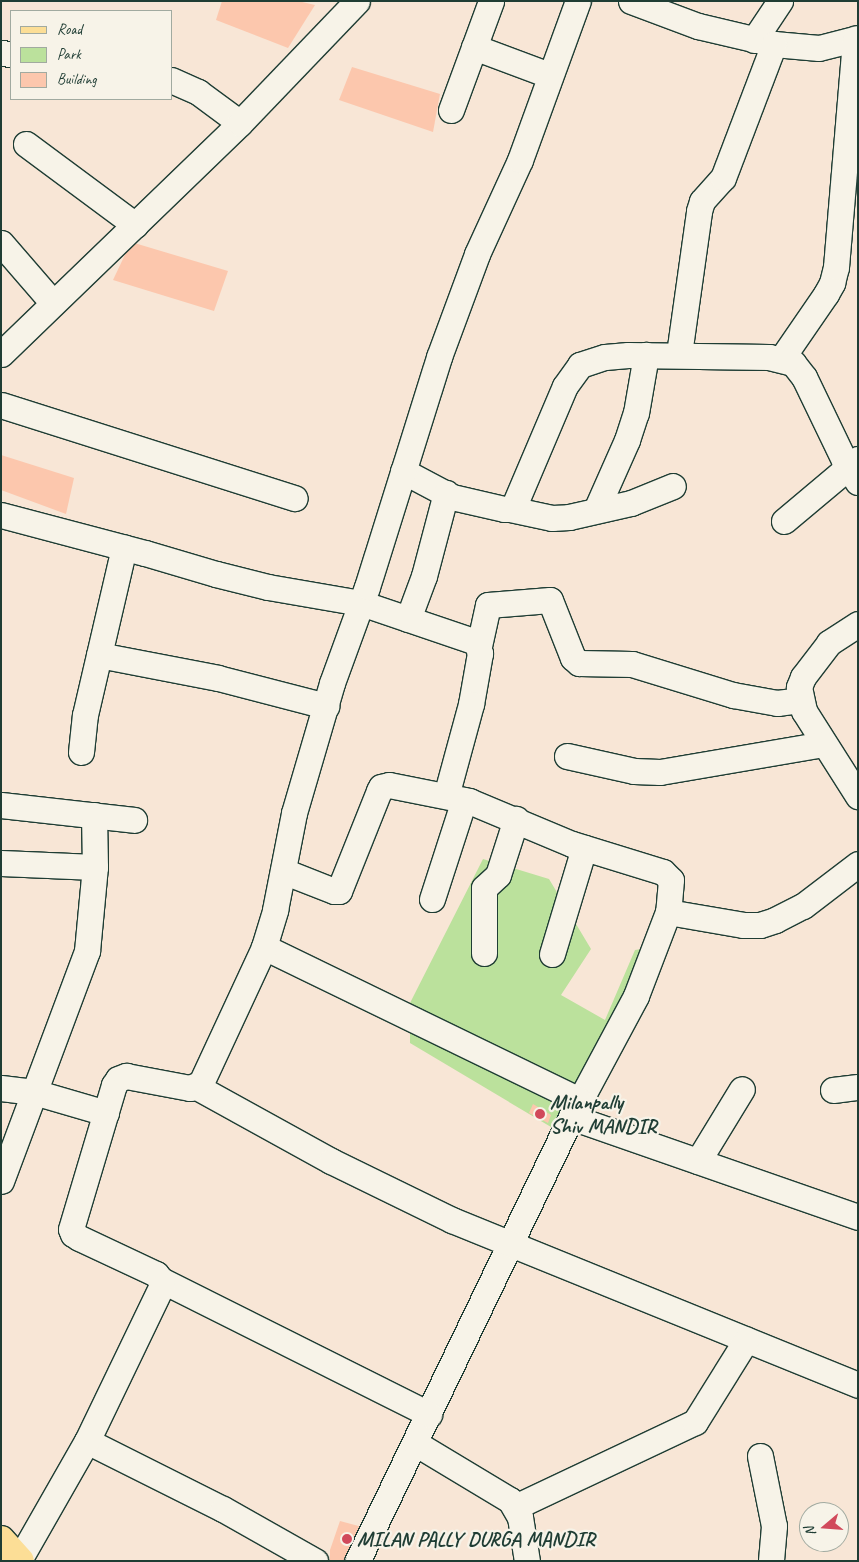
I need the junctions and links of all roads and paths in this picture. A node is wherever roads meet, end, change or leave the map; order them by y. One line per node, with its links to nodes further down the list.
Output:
1 (357, 1): 13 (street)
2 (491, 1): 9 (street)
3 (578, 1): 10 (street)
4 (631, 1): 6 (street)
5 (780, 1): 8 (street)
6 (689, 11): 8 (street)
7 (856, 39): 8 (street); 21 (street)
8 (764, 42): 20 (street)
9 (474, 47): 10 (street); 12 (street)
10 (550, 75): 24 (street)
11 (172, 80): 13 (street)
12 (451, 110)
13 (240, 123): 15 (street)
14 (26, 144): 15 (street)
15 (135, 225): 17 (street)
16 (1, 243): 17 (street)
17 (53, 303): 18 (street)
18 (1, 354)
19 (646, 354): 20 (street); 28 (street); 29 (street)
20 (679, 354): 21 (street)
21 (782, 358): 23 (street)
22 (1, 405): 27 (street)
23 (854, 469): 31 (street)
24 (403, 471): 26 (street); 33 (street)
25 (673, 486): 29 (street)
26 (446, 493): 28 (street); 34 (street)
27 (295, 498)
28 (510, 509): 29 (street)
29 (596, 510)
30 (1, 515): 32 (street)
31 (784, 521)
32 (124, 547): 33 (street); 37 (street)
33 (361, 603): 34 (street); 39 (street)
34 (408, 619): 36 (street)
35 (858, 624): 38 (street)
36 (479, 646): 38 (street); 44 (street)
37 (99, 656): 39 (street); 41 (street)
38 (800, 700): 40 (street)
39 (326, 706): 52 (street)
40 (824, 744): 42 (street); 43 (street)
41 (81, 752)
42 (567, 756)
43 (858, 796)
44 (455, 798): 48 (street); 52 (street); 54 (street)
45 (1, 805): 46 (street)
46 (94, 815): 47 (street); 51 (street)
47 (134, 820)
48 (516, 820): 49 (street); 57 (street)
49 (584, 848): 55 (street); 58 (street)
50 (1, 863): 51 (street)
51 (95, 867): 64 (street)
52 (283, 871): 56 (street)
53 (854, 874): 55 (street)
54 (432, 899)
55 (668, 912): 65 (street)
56 (264, 947): 59 (street); 65 (street)
57 (484, 953)
58 (552, 954)
59 (197, 1087): 66 (street); 70 (street)
60 (858, 1087): 63 (street)
61 (1, 1088): 64 (street)
62 (742, 1089): 67 (street)
63 (833, 1090)
64 (34, 1092): 66 (street); 68 (street)
65 (575, 1109): 67 (street); 70 (street)
66 (106, 1113): 71 (street)
67 (698, 1161): 69 (street)
68 (1, 1182)
69 (858, 1217)
70 (510, 1245): 72 (street); 74 (street)
71 (161, 1280): 74 (street); 75 (street)
72 (746, 1340): 73 (street); 78 (street)
73 (858, 1385)
74 (429, 1414): 76 (street)
75 (87, 1441): 79 (street); 80 (street)
76 (415, 1443): 78 (street); 81 (street)
77 (760, 1456): 83 (street)
78 (515, 1507): 82 (street)
79 (13, 1554)
80 (315, 1561)
81 (357, 1561)
82 (527, 1561)
83 (770, 1561)

